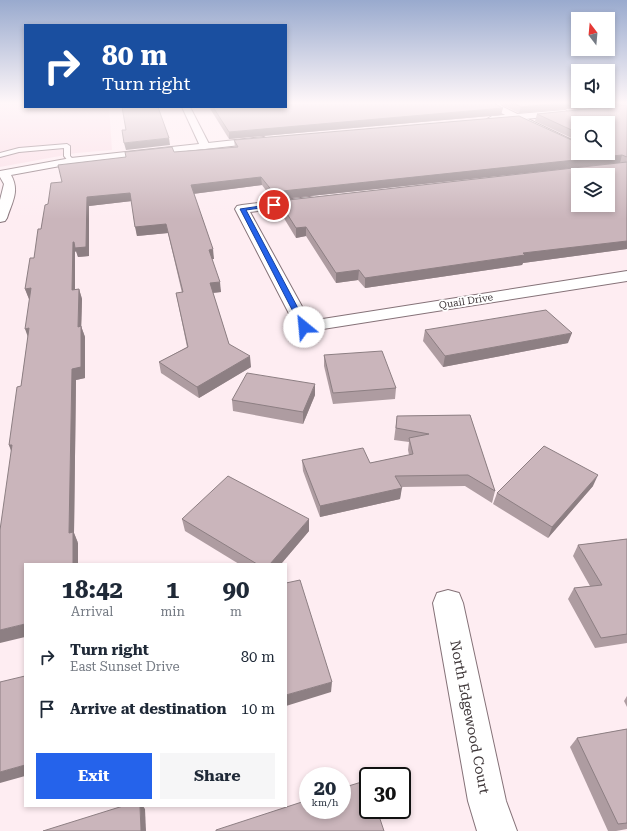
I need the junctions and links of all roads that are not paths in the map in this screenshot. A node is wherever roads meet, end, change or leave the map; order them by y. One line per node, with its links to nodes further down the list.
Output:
1 (202, 141): 3 (street)
2 (256, 141): 3 (street)
3 (205, 146): 5 (street)
4 (0, 155): 5 (lane)
5 (71, 161): 6 (street)
6 (2, 174): 8 (street)
7 (320, 200): 9 (street, Quail Drive)
8 (0, 218)
9 (627, 276)
10 (448, 603): 11 (street, North Edgewood Court)
11 (497, 831)

